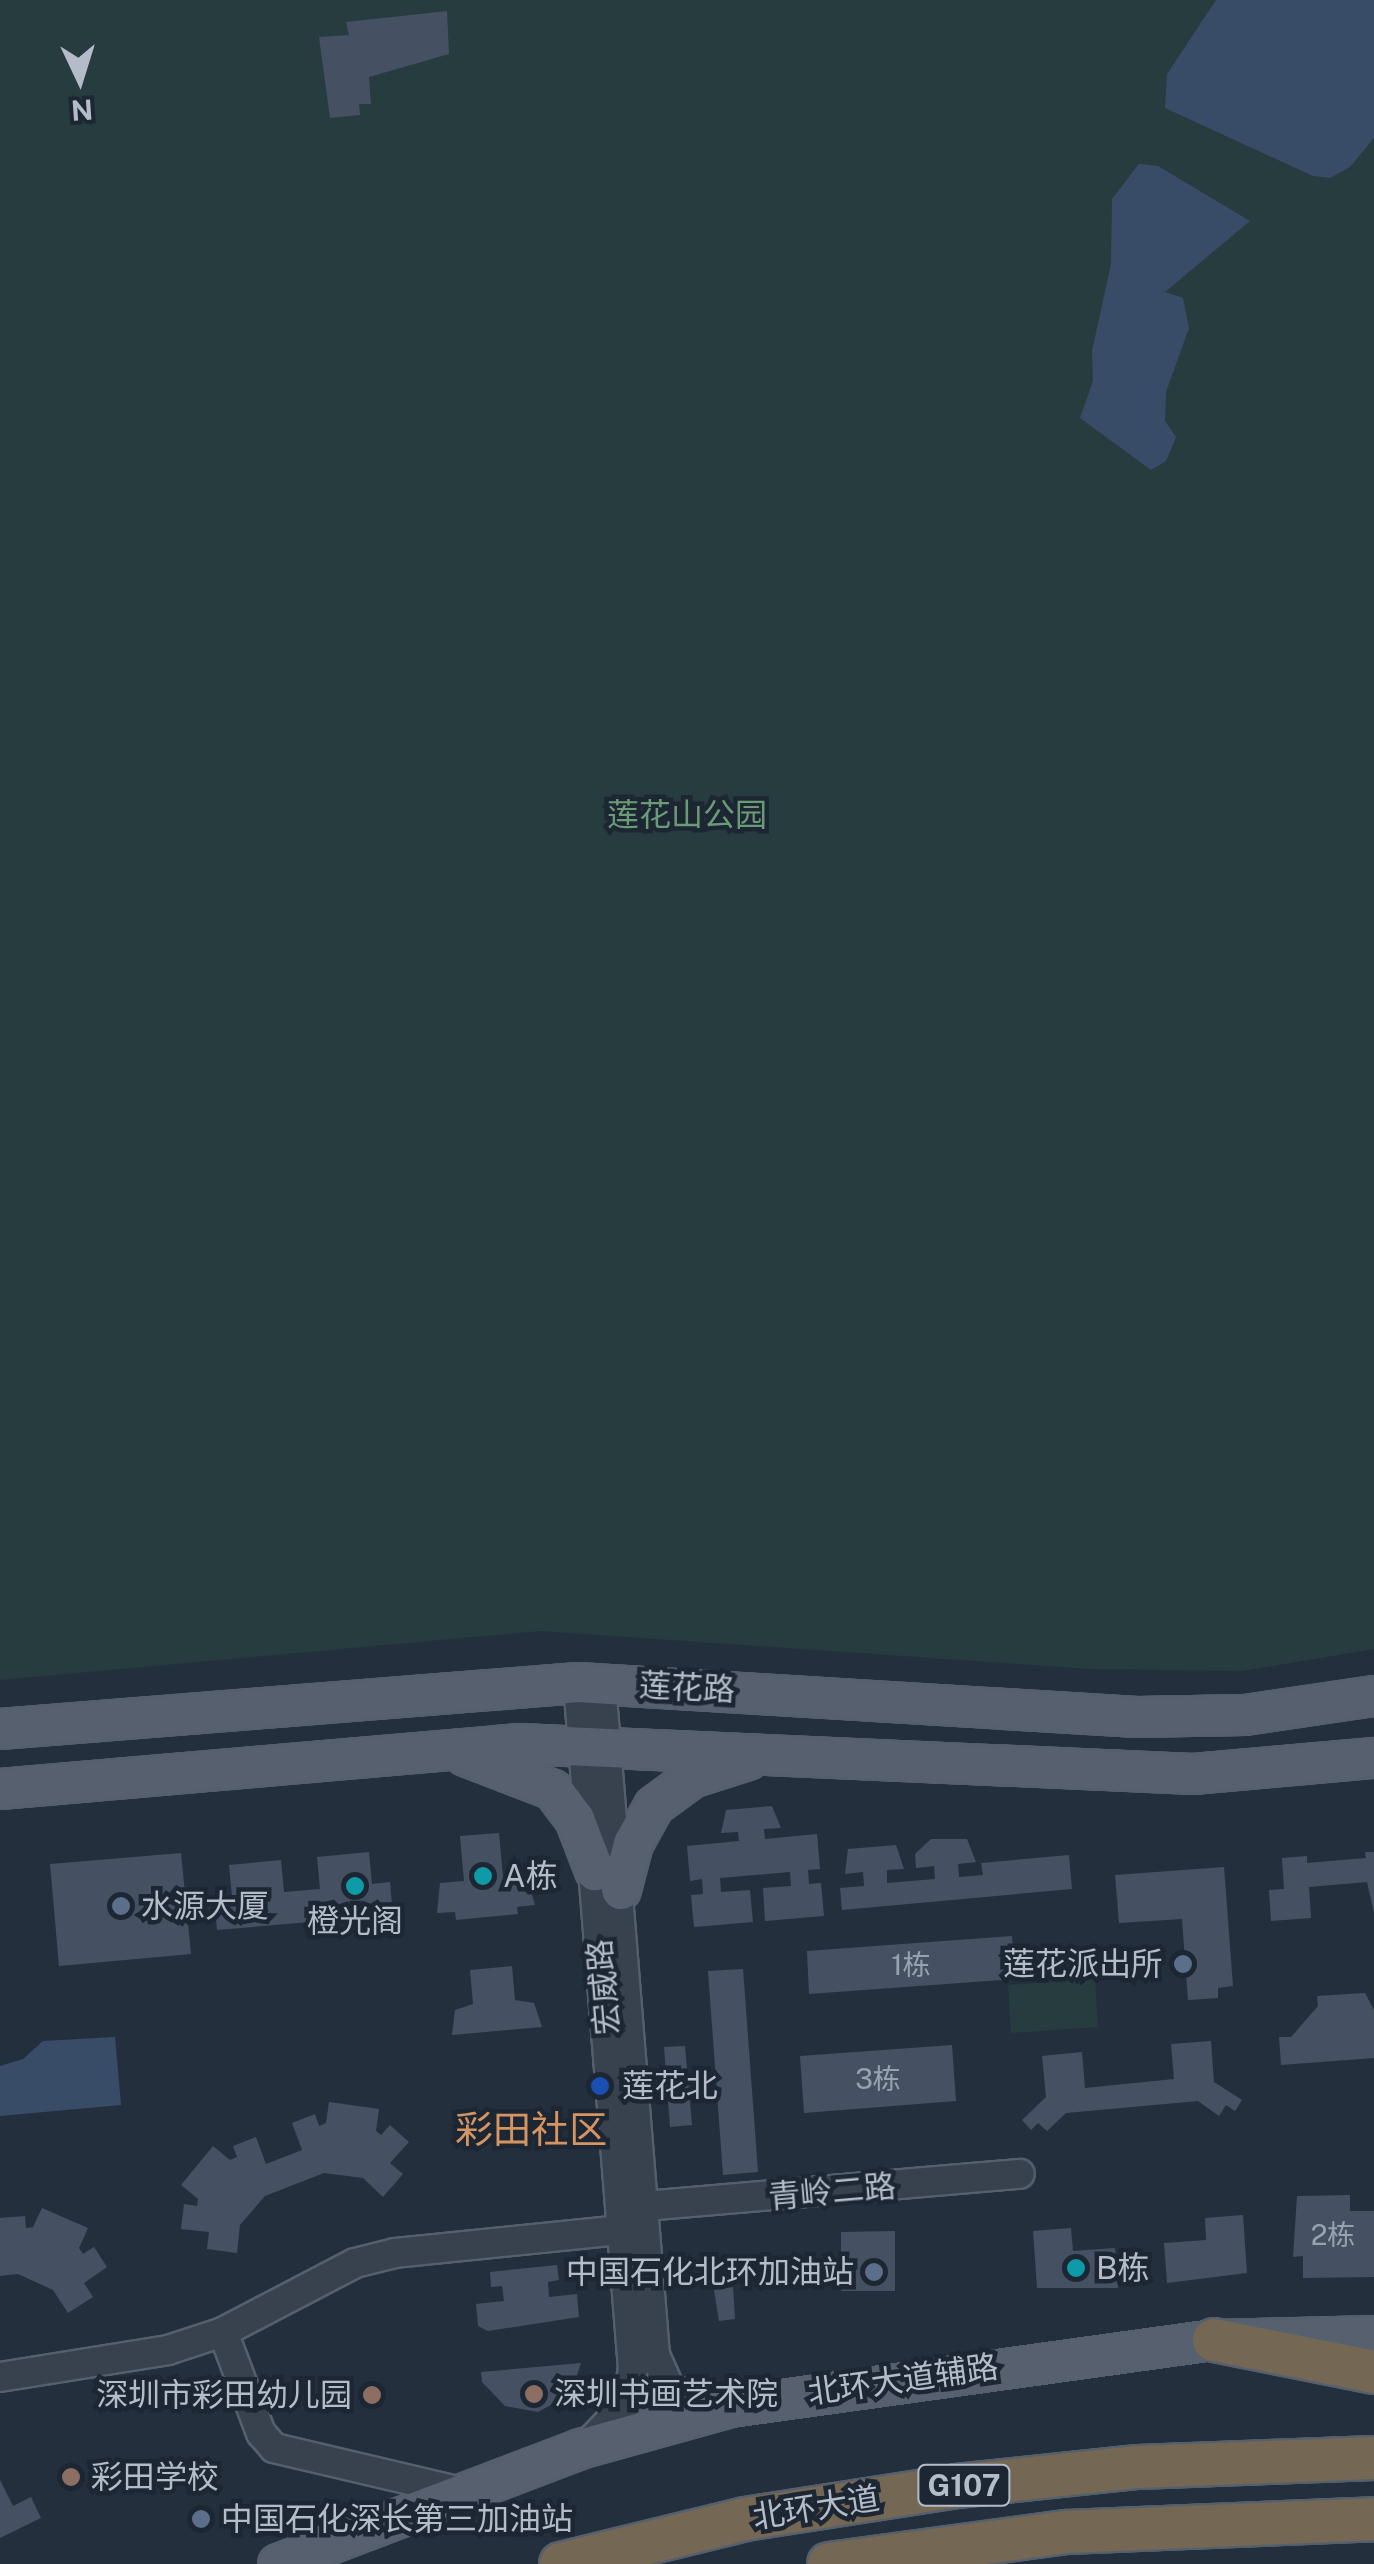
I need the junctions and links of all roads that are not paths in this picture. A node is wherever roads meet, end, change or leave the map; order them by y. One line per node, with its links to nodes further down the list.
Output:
1 (589, 1684): 2 (main road, 莲花路); 3 (main road, 莲花路); 4 (street, 宏威路)
2 (1374, 1696)
3 (0, 1729)
4 (594, 1743): 5 (main road, 莲花路); 6 (main road, 莲花路); 9 (street, 宏威路)
5 (444, 1749): 8 (main road, 莲花路); 9 (main road)
6 (772, 1753): 7 (main road, 莲花路); 9 (main road)
7 (1374, 1758)
8 (0, 1788)
9 (608, 1880): 11 (street, 宏威路); 12 (street, 宏威路)
10 (1020, 2174): 11 (street, 青岭二路)
11 (644, 2206): 18 (street, 宏威路)
12 (624, 2230): 13 (street); 19 (street, 宏威路)
13 (222, 2332): 17 (street); 21 (street)
14 (1374, 2336): 15 (main road, 北环大道辅路)
15 (1214, 2340): 16 (highway); 18 (main road, 北环大道辅路)
16 (1374, 2372)
17 (0, 2377)
18 (730, 2406): 19 (main road, 北环大道辅路)
19 (580, 2449): 21 (main road, 北环大道辅路)
20 (1374, 2458): 24 (highway, 北环大道 / G107)
21 (462, 2492): 23 (main road, 北环大道辅路)
22 (1374, 2520): 25 (highway, 北环大道 / G107)
23 (278, 2564)
24 (561, 2564)
25 (829, 2564)

